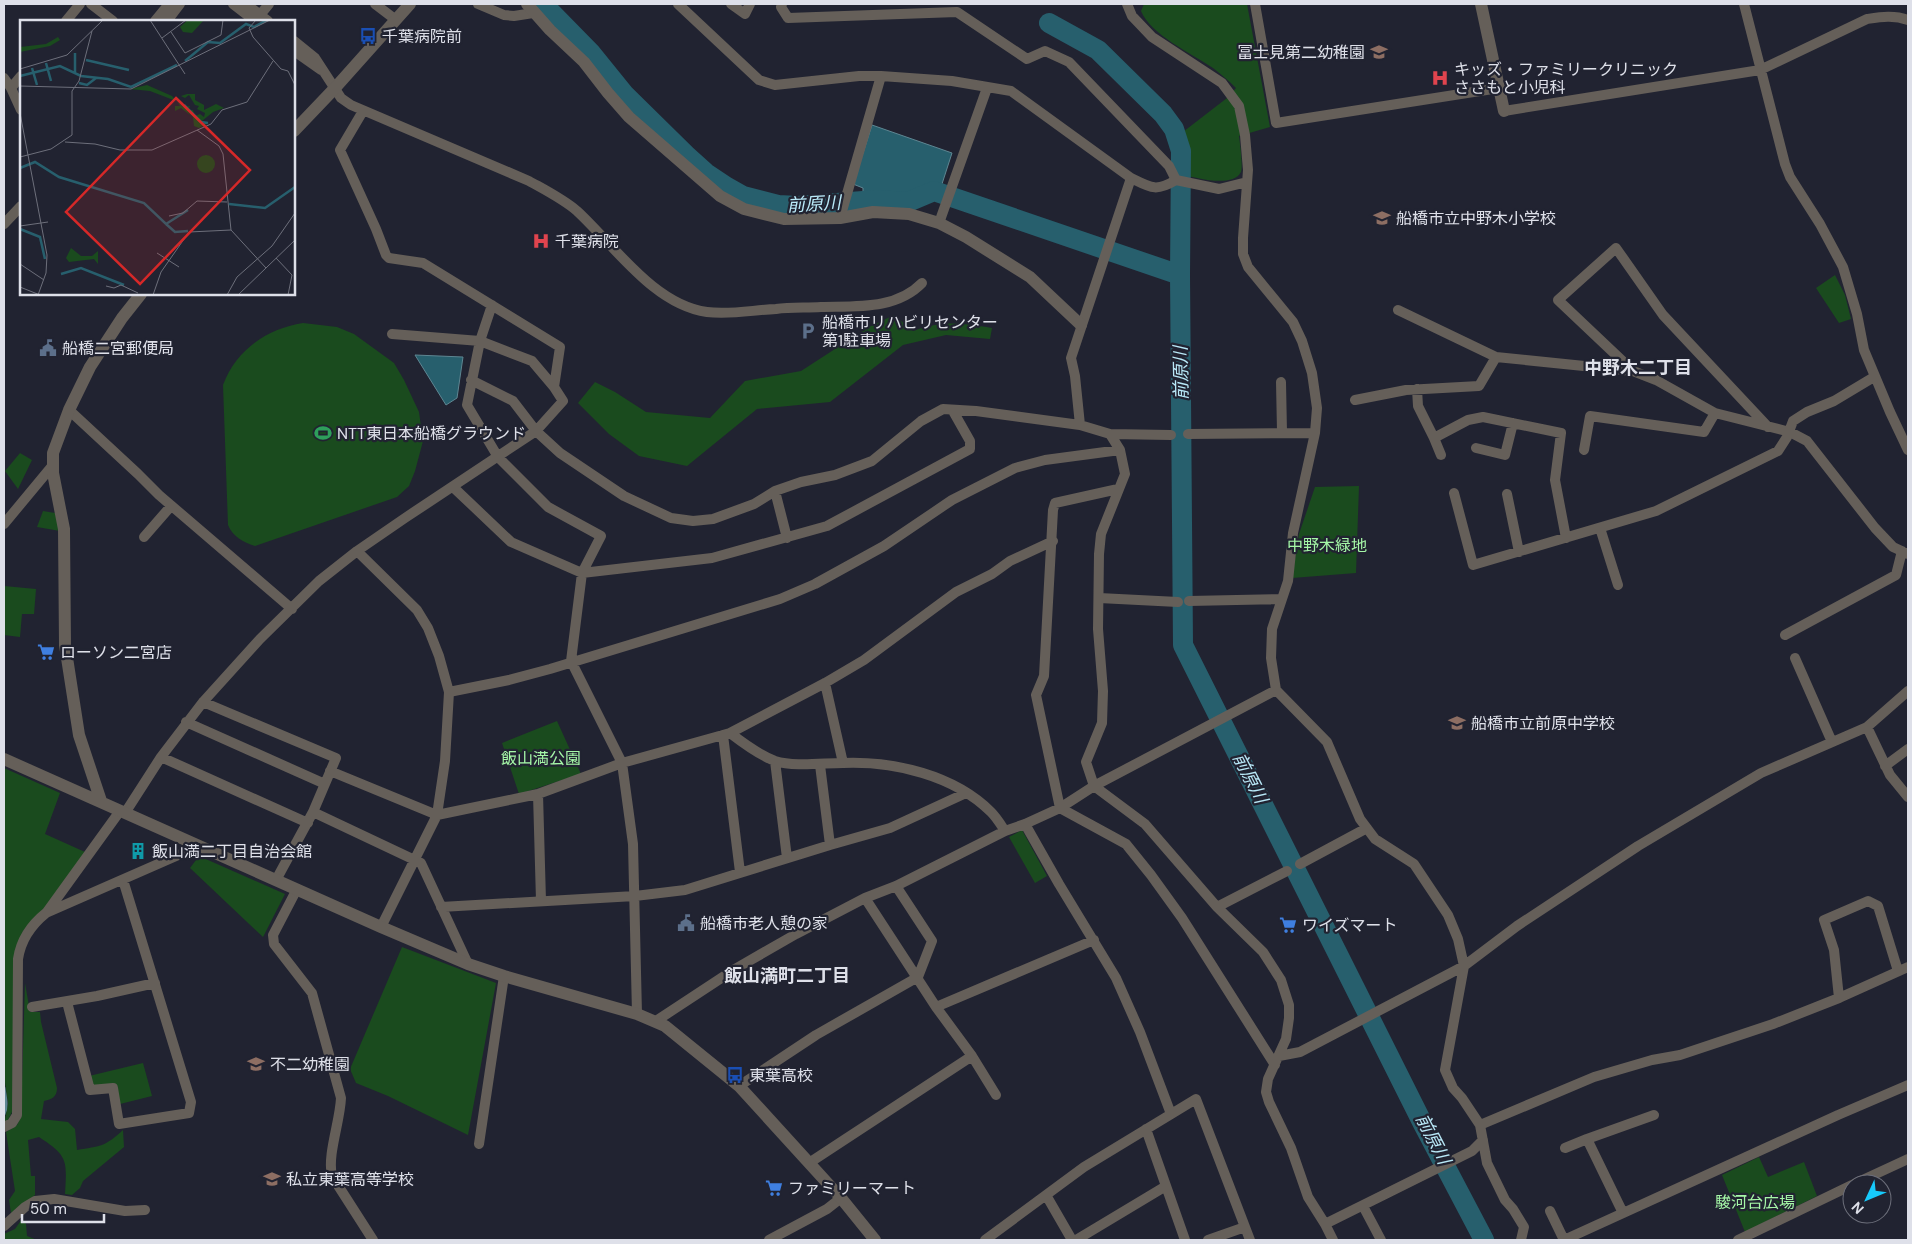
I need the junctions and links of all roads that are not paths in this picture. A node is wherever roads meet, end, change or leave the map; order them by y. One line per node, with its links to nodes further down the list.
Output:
1 (80, 4): 22 (street)
2 (91, 4): 23 (street)
3 (169, 4): 24 (street)
4 (180, 4): 25 (street)
5 (233, 4): 21 (street)
6 (246, 4): 21 (street)
7 (269, 4): 21 (street)
8 (375, 4): 26 (street)
9 (410, 4): 26 (street)
10 (478, 4): 19 (street)
11 (678, 4): 32 (street)
12 (731, 4): 13 (street)
13 (750, 4)
14 (782, 4): 20 (street)
15 (1127, 4): 45 (street)
16 (1255, 4): 38 (street)
17 (1481, 4): 38 (street)
18 (1744, 4): 30 (street)
19 (530, 8): 47 (street)
20 (960, 8): 44 (street)
21 (261, 19)
22 (67, 20)
23 (111, 20)
24 (156, 20)
25 (167, 20)
26 (396, 20): 36 (street)
27 (1908, 20): 30 (street)
28 (295, 42): 31 (street)
29 (295, 53): 31 (street)
30 (1760, 70): 41 (street); 59 (street)
31 (324, 72): 36 (street)
32 (881, 76): 37 (street); 47 (street)
33 (20, 77): 35 (street)
34 (4, 78): 35 (street)
35 (11, 88): 39 (street)
36 (335, 88): 40 (street); 42 (street)
37 (987, 88): 43 (street); 48 (street)
38 (1498, 88): 41 (street)
39 (20, 108)
40 (363, 111): 50 (street); 52 (street)
41 (1504, 111)
42 (295, 130)
43 (1132, 178): 44 (street); 54 (street)
44 (1176, 180): 45 (street)
45 (1247, 182): 74 (street)
46 (20, 207): 49 (street)
47 (840, 218): 48 (street)
48 (939, 223): 54 (street)
49 (4, 224)
50 (922, 283)
51 (140, 295): 65 (street)
52 (492, 305): 56 (street); 62 (street)
53 (1398, 310): 57 (street)
54 (1081, 325): 69 (street)
55 (392, 334): 56 (street)
56 (480, 341): 60 (street); 62 (street)
57 (1496, 357): 58 (street); 63 (street)
58 (1633, 371): 67 (street); 70 (street)
59 (1874, 377): 73 (street); 82 (street)
60 (471, 380): 71 (street); 84 (street)
61 (1281, 382): 72 (street)
62 (554, 386): 71 (street)
63 (1417, 389): 64 (street); 78 (street)
64 (1355, 400)
65 (69, 410): 85 (street); 91 (street)
66 (953, 411): 69 (street); 88 (street); 95 (street)
67 (1715, 413): 70 (street); 81 (street)
68 (1513, 423): 78 (street); 79 (street); 96 (street)
69 (1080, 426): 75 (street)
70 (1768, 426): 73 (street)
71 (536, 431): 84 (street); 88 (street)
72 (1282, 432): 74 (street); 76 (street)
73 (1790, 432): 93 (street); 100 (street)
74 (1315, 433): 104 (street)
75 (1110, 434): 77 (street); 80 (street)
76 (1188, 434)
77 (1171, 435)
78 (1434, 438): 83 (street)
79 (1476, 448)
80 (1120, 450): 87 (street); 108 (street)
81 (1584, 450)
82 (1908, 450)
83 (1441, 455)
84 (498, 457): 86 (street); 101 (street)
85 (53, 465): 92 (street); 132 (street)
86 (453, 487): 98 (street); 101 (street)
87 (1118, 489): 97 (street); 103 (street)
88 (775, 491): 95 (street)
89 (1454, 493): 99 (street)
90 (1507, 494): 99 (street)
91 (171, 506): 94 (street); 105 (street)
92 (4, 524)
93 (1600, 528): 96 (street); 102 (street)
94 (144, 537)
95 (787, 538): 101 (street)
96 (1566, 538): 99 (street)
97 (1052, 541): 109 (street); 133 (street)
98 (357, 551): 105 (street); 112 (street)
99 (1519, 552)
100 (1905, 553): 106 (street)
101 (582, 573): 108 (street)
102 (1618, 584)
103 (1098, 598): 104 (street); 128 (street)
104 (1281, 599): 110 (street)
105 (292, 609): 113 (street)
106 (1785, 635)
107 (1795, 658): 117 (street)
108 (571, 661): 112 (street); 122 (street)
109 (825, 683): 116 (street); 123 (street)
110 (1276, 690): 128 (street); 139 (street)
111 (1908, 691): 115 (street)
112 (449, 692): 136 (street)
113 (202, 702): 114 (street); 126 (street)
114 (186, 722): 119 (street); 127 (street)
115 (1867, 727): 117 (street); 125 (street)
116 (726, 734): 121 (street); 122 (street); 147 (street)
117 (1832, 742): 161 (street)
118 (1908, 749): 125 (street)
119 (161, 757): 134 (street); 137 (street)
120 (4, 759): 132 (street)
121 (775, 761): 124 (street); 143 (street)
122 (622, 763): 130 (street); 152 (street)
123 (843, 763): 124 (street); 129 (street)
124 (820, 765): 141 (street)
125 (1885, 766): 131 (street)
126 (330, 771): 127 (street); 136 (street)
127 (325, 784): 135 (street)
128 (1094, 786): 133 (street); 156 (street)
129 (966, 793): 140 (street); 141 (street)
130 (538, 794): 136 (street); 154 (street)
131 (1908, 797)
132 (101, 801): 134 (street)
133 (1060, 808): 138 (street); 173 (street)
134 (122, 812): 142 (street); 157 (street)
135 (314, 812): 137 (street); 144 (street)
136 (437, 815): 144 (street)
137 (308, 823): 149 (street)
138 (1025, 824): 140 (street); 159 (street)
139 (1367, 828): 145 (street); 161 (street)
140 (1005, 831): 150 (street)
141 (830, 844): 143 (street)
142 (199, 846): 148 (street); 149 (street)
143 (786, 858): 147 (street)
144 (415, 859): 155 (street); 158 (street)
145 (1300, 864)
146 (1287, 871): 156 (street)
147 (740, 872): 152 (street)
148 (123, 880): 157 (street); 165 (street)
149 (276, 880): 151 (street)
150 (896, 886): 153 (street); 164 (street)
151 (297, 890): 158 (street); 201 (street)
152 (635, 896): 154 (street); 170 (street)
153 (865, 898): 164 (street); 171 (street)
154 (541, 901): 155 (street)
155 (441, 907): 160 (street)
156 (1217, 907): 173 (street)
157 (46, 913): 180 (street)
158 (382, 927): 160 (street)
159 (1094, 940): 169 (street); 177 (street)
160 (468, 964): 163 (street)
161 (1464, 966): 173 (street); 179 (street)
162 (1903, 969): 166 (street); 166 (street)
163 (504, 976): 170 (street); 184 (street)
164 (918, 977): 169 (street); 174 (street)
165 (155, 983): 167 (street); 167 (street)
166 (1839, 998): 179 (street)
167 (67, 1002): 168 (street)
168 (32, 1007)
169 (936, 1007): 172 (street)
170 (637, 1014): 171 (street)
171 (656, 1021): 174 (street)
172 (972, 1056): 176 (street); 187 (street)
173 (1277, 1060): 197 (street)
174 (739, 1086): 187 (street)
175 (1908, 1086): 196 (street)
176 (996, 1095)
177 (1171, 1114): 181 (street); 199 (street)
178 (1654, 1115): 182 (street)
179 (1480, 1125): 183 (street)
180 (4, 1127)
181 (1146, 1130): 189 (street); 191 (street)
182 (1587, 1139): 185 (street); 196 (street)
183 (1484, 1140): 193 (street); 210 (street)
184 (479, 1144)
185 (1565, 1148)
186 (1908, 1159): 188 (street)
187 (809, 1163): 192 (street)
188 (1876, 1174)
189 (1166, 1186): 200 (street); 205 (street)
190 (1842, 1190): 211 (street)
191 (1046, 1195): 200 (street); 204 (street)
192 (841, 1198): 202 (street); 203 (street)
193 (1364, 1206): 197 (street); 209 (street)
194 (146, 1210): 198 (street)
195 (1550, 1212): 196 (street)
196 (1623, 1213)
197 (1325, 1224): 208 (street)
198 (4, 1226)
199 (1245, 1227): 206 (street); 207 (street)
200 (1071, 1239)
201 (373, 1240)
202 (769, 1240)
203 (876, 1240)
204 (985, 1240)
205 (1186, 1240)
206 (1208, 1240)
207 (1250, 1240)
208 (1333, 1240)
209 (1381, 1240)
210 (1521, 1240)
211 (1738, 1240)

